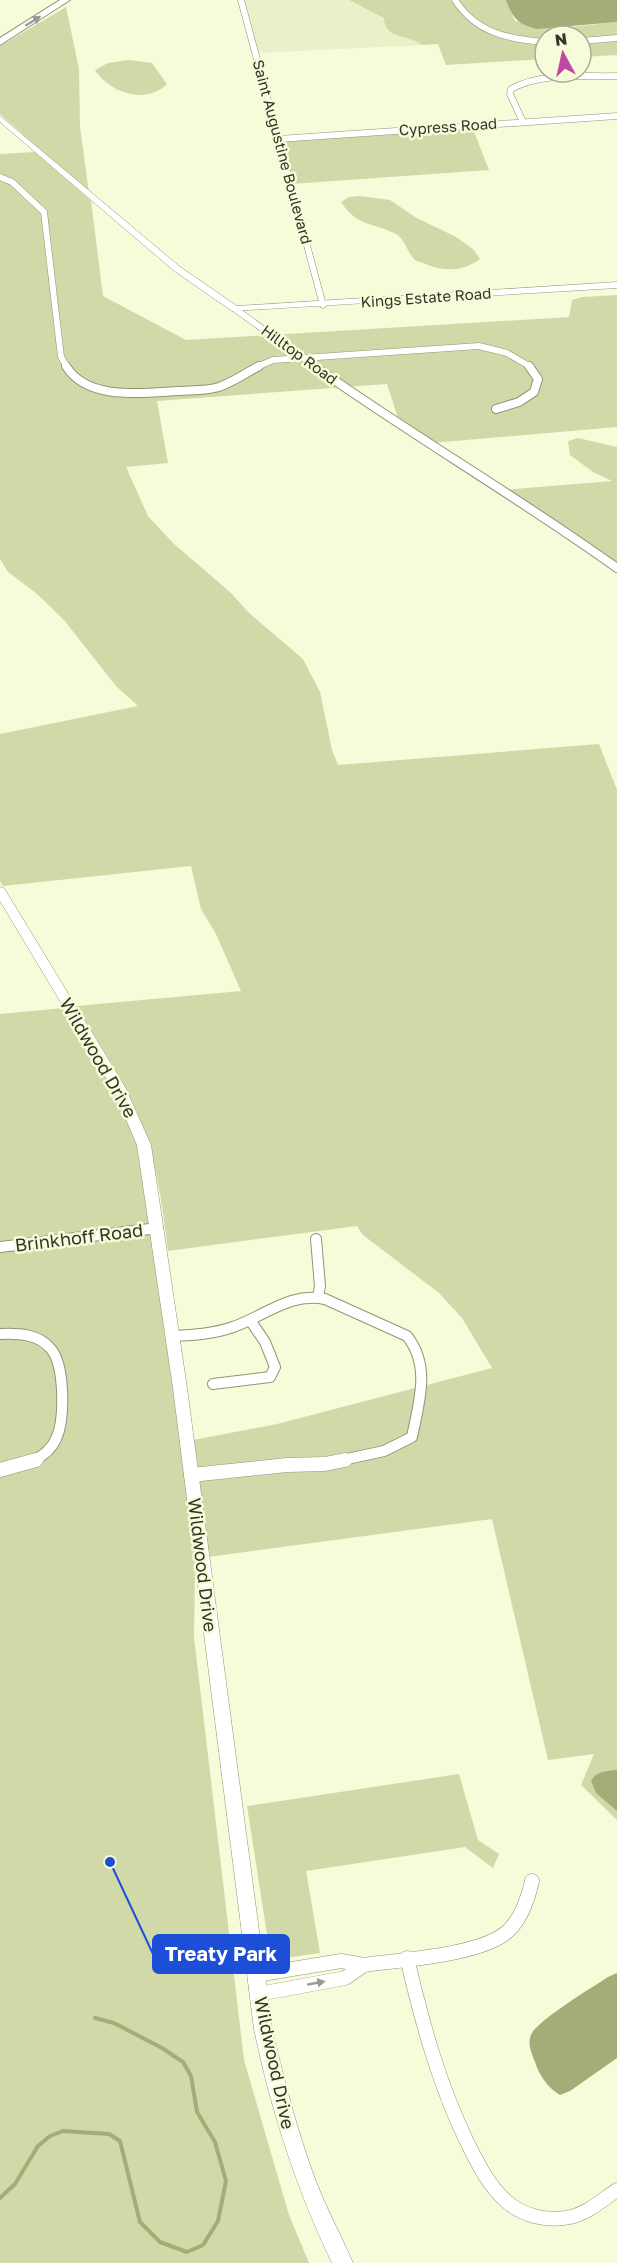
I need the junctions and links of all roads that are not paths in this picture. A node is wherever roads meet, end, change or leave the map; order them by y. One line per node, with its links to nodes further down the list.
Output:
1 (66, 0): 7 (highway, one-way to 1)
2 (241, 0): 12 (street, Saint Augustine Boulevard)
3 (455, 0): 5 (street)
4 (617, 38): 6 (street)
5 (533, 40)
6 (593, 40)
7 (0, 42)
8 (617, 76): 11 (street)
9 (617, 116): 11 (street, Cypress Road)
10 (0, 117): 16 (street, Hilltop Road)
11 (523, 122): 12 (street, Cypress Road)
12 (278, 139): 15 (street, Saint Augustine Boulevard)
13 (0, 177): 17 (street)
14 (617, 285): 15 (street, Kings Estate Road)
15 (323, 305): 16 (street, Kings Estate Road)
16 (235, 309): 17 (street, Hilltop Road)
17 (301, 356): 18 (street); 19 (street, Hilltop Road)
18 (496, 409)
19 (617, 568)
20 (0, 891): 21 (street, Wildwood Drive)
21 (158, 1228): 23 (street, Brinkhoff Road); 27 (street, Wildwood Drive)
22 (316, 1239): 24 (street)
23 (0, 1247)
24 (318, 1297): 25 (street); 30 (street)
25 (250, 1320): 27 (street); 28 (street)
26 (0, 1334): 29 (street)
27 (173, 1336): 30 (street, Wildwood Drive)
28 (213, 1384)
29 (0, 1470)
30 (191, 1475): 34 (street, Wildwood Drive)
31 (532, 1881): 32 (street)
32 (407, 1958): 33 (street); 36 (street)
33 (364, 1965): 34 (street); 35 (street, one-way to 33)
34 (256, 1975): 35 (street, Wildwood Drive)
35 (259, 1994): 37 (street, Wildwood Drive)
36 (617, 2190)
37 (343, 2263)

